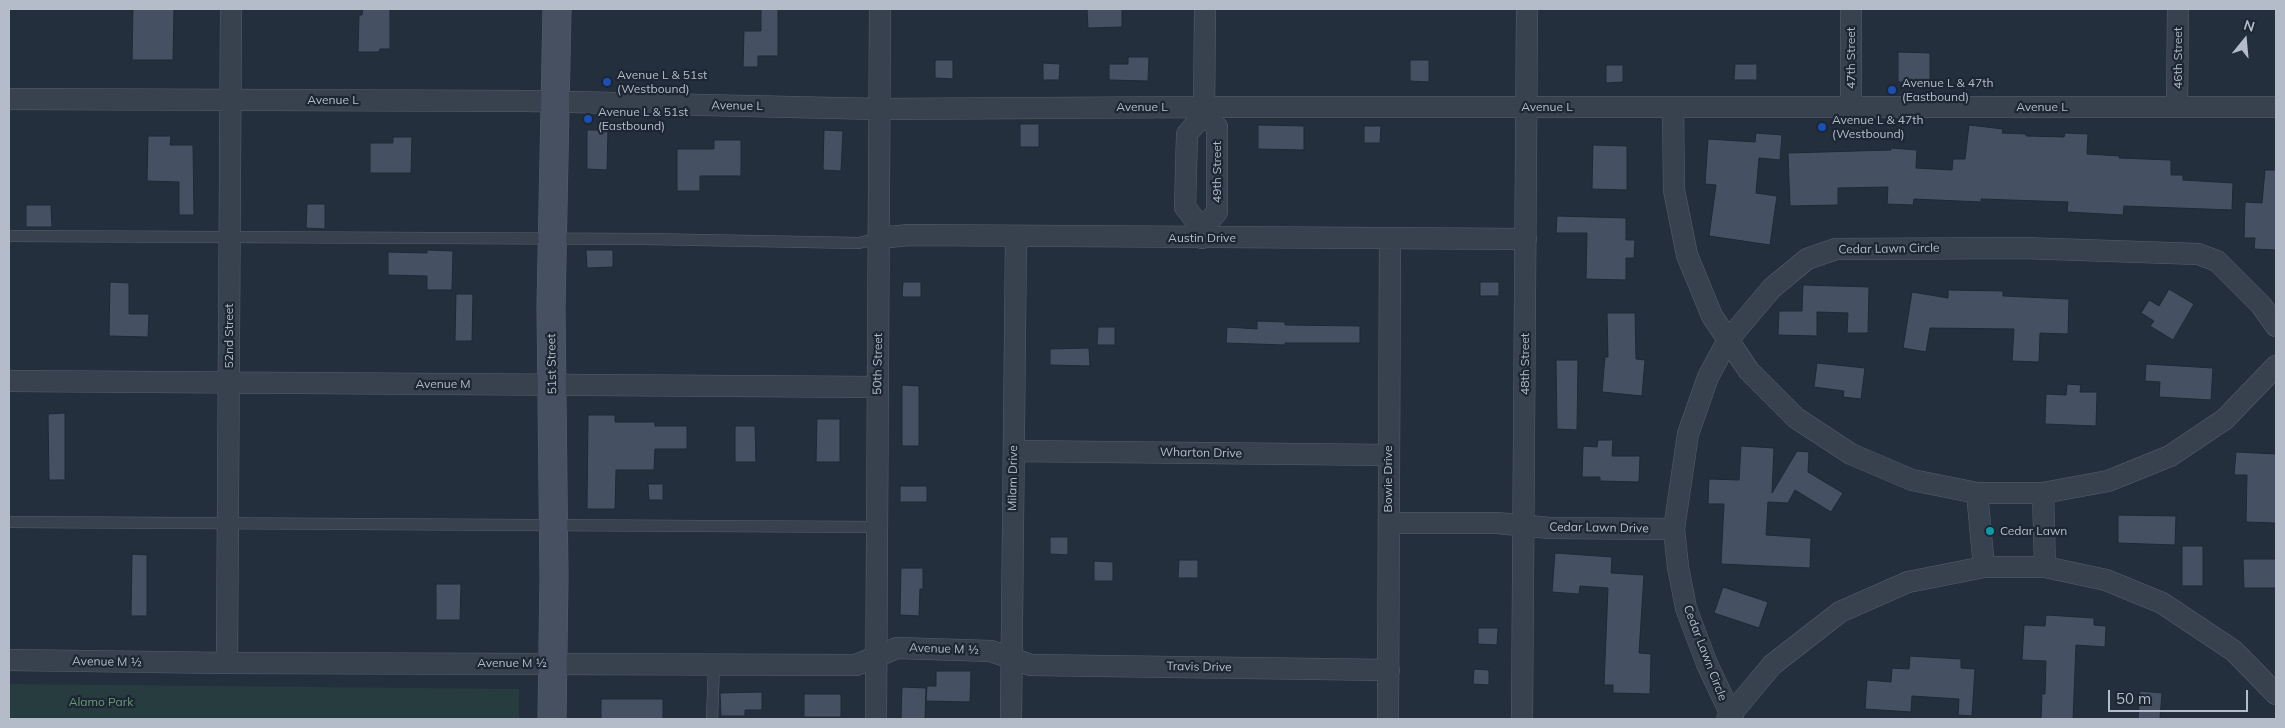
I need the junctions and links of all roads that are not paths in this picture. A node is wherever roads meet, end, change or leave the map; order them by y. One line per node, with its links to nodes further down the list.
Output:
1 (231, 9): 9 (street, 52nd Street)
2 (557, 9): 10 (street, 51st Street)
3 (880, 9): 16 (street, 50th Street)
4 (1205, 9): 17 (street)
5 (1527, 9): 11 (street, 48th Street)
6 (1851, 9): 13 (street, 47th Street)
7 (2178, 9): 14 (street, 46th Street)
8 (9, 99): 9 (street, Avenue L)
9 (230, 99): 10 (street, Avenue L); 21 (street, 52nd Street)
10 (556, 102): 16 (street, Avenue L); 24 (street, 51st Street)
11 (1526, 107): 12 (street, Avenue L); 17 (street, Avenue L); 25 (street, 48th Street)
12 (1673, 107): 13 (street, Avenue L); 27 (street)
13 (1851, 107): 14 (street, Avenue L)
14 (2177, 107): 15 (street, Avenue L)
15 (2276, 107)
16 (879, 109): 17 (street, Avenue L); 22 (street, 50th Street)
17 (1204, 111): 18 (street, 49th Street); 18 (street)
18 (1202, 233): 20 (street, Austin Drive); 23 (street, Austin Drive)
19 (9, 236): 21 (lane)
20 (1016, 236): 22 (street, Austin Drive); 33 (street, Milam Drive)
21 (229, 237): 24 (lane); 30 (street, 52nd Street)
22 (879, 238): 24 (lane); 32 (street, 50th Street)
23 (1390, 238): 25 (street, Austin Drive); 34 (street, Bowie Drive)
24 (552, 239): 31 (street, 51st Street)
25 (1526, 239): 41 (street, 48th Street)
26 (2276, 326): 27 (street, Cedar Lawn Circle)
27 (1728, 340): 35 (street); 43 (street, Cedar Lawn Circle)
28 (2276, 366): 36 (street)
29 (9, 381): 30 (street, Avenue M)
30 (228, 382): 31 (street, Avenue M); 38 (street, 52nd Street)
31 (552, 385): 32 (street, Avenue M); 40 (street, 51st Street)
32 (878, 387): 42 (street, 50th Street)
33 (1014, 451): 34 (street, Wharton Drive); 47 (street, Milam Drive)
34 (1388, 455): 39 (street, Bowie Drive)
35 (1977, 493): 36 (street); 44 (street)
36 (2044, 493): 45 (street)
37 (9, 522): 38 (lane)
38 (228, 523): 40 (lane); 49 (street, 52nd Street)
39 (1389, 523): 41 (street); 52 (street, Bowie Drive)
40 (553, 525): 42 (lane); 50 (street, 51st Street)
41 (1524, 525): 43 (street, Cedar Lawn Drive); 60 (street, 48th Street)
42 (877, 527): 46 (street, 50th Street)
43 (1674, 529): 54 (street, Cedar Lawn Circle)
44 (1984, 567): 45 (street); 54 (street)
45 (2044, 567): 53 (street)
46 (877, 656): 47 (street, Avenue M ½); 51 (street, Avenue M ½); 57 (street, 50th Street)
47 (1012, 658): 52 (street, Travis Drive); 58 (street, Milam Drive)
48 (9, 660): 49 (street, Avenue M ½)
49 (227, 663): 50 (street, Avenue M ½)
50 (552, 663): 51 (street, Avenue M ½); 55 (street, 51st Street)
51 (714, 664): 56 (lane)
52 (1388, 670): 59 (street, Bowie Drive)
53 (2276, 694)
54 (1730, 718)
55 (552, 719)
56 (712, 719)
57 (876, 719)
58 (1011, 719)
59 (1388, 719)
60 (1522, 719)

